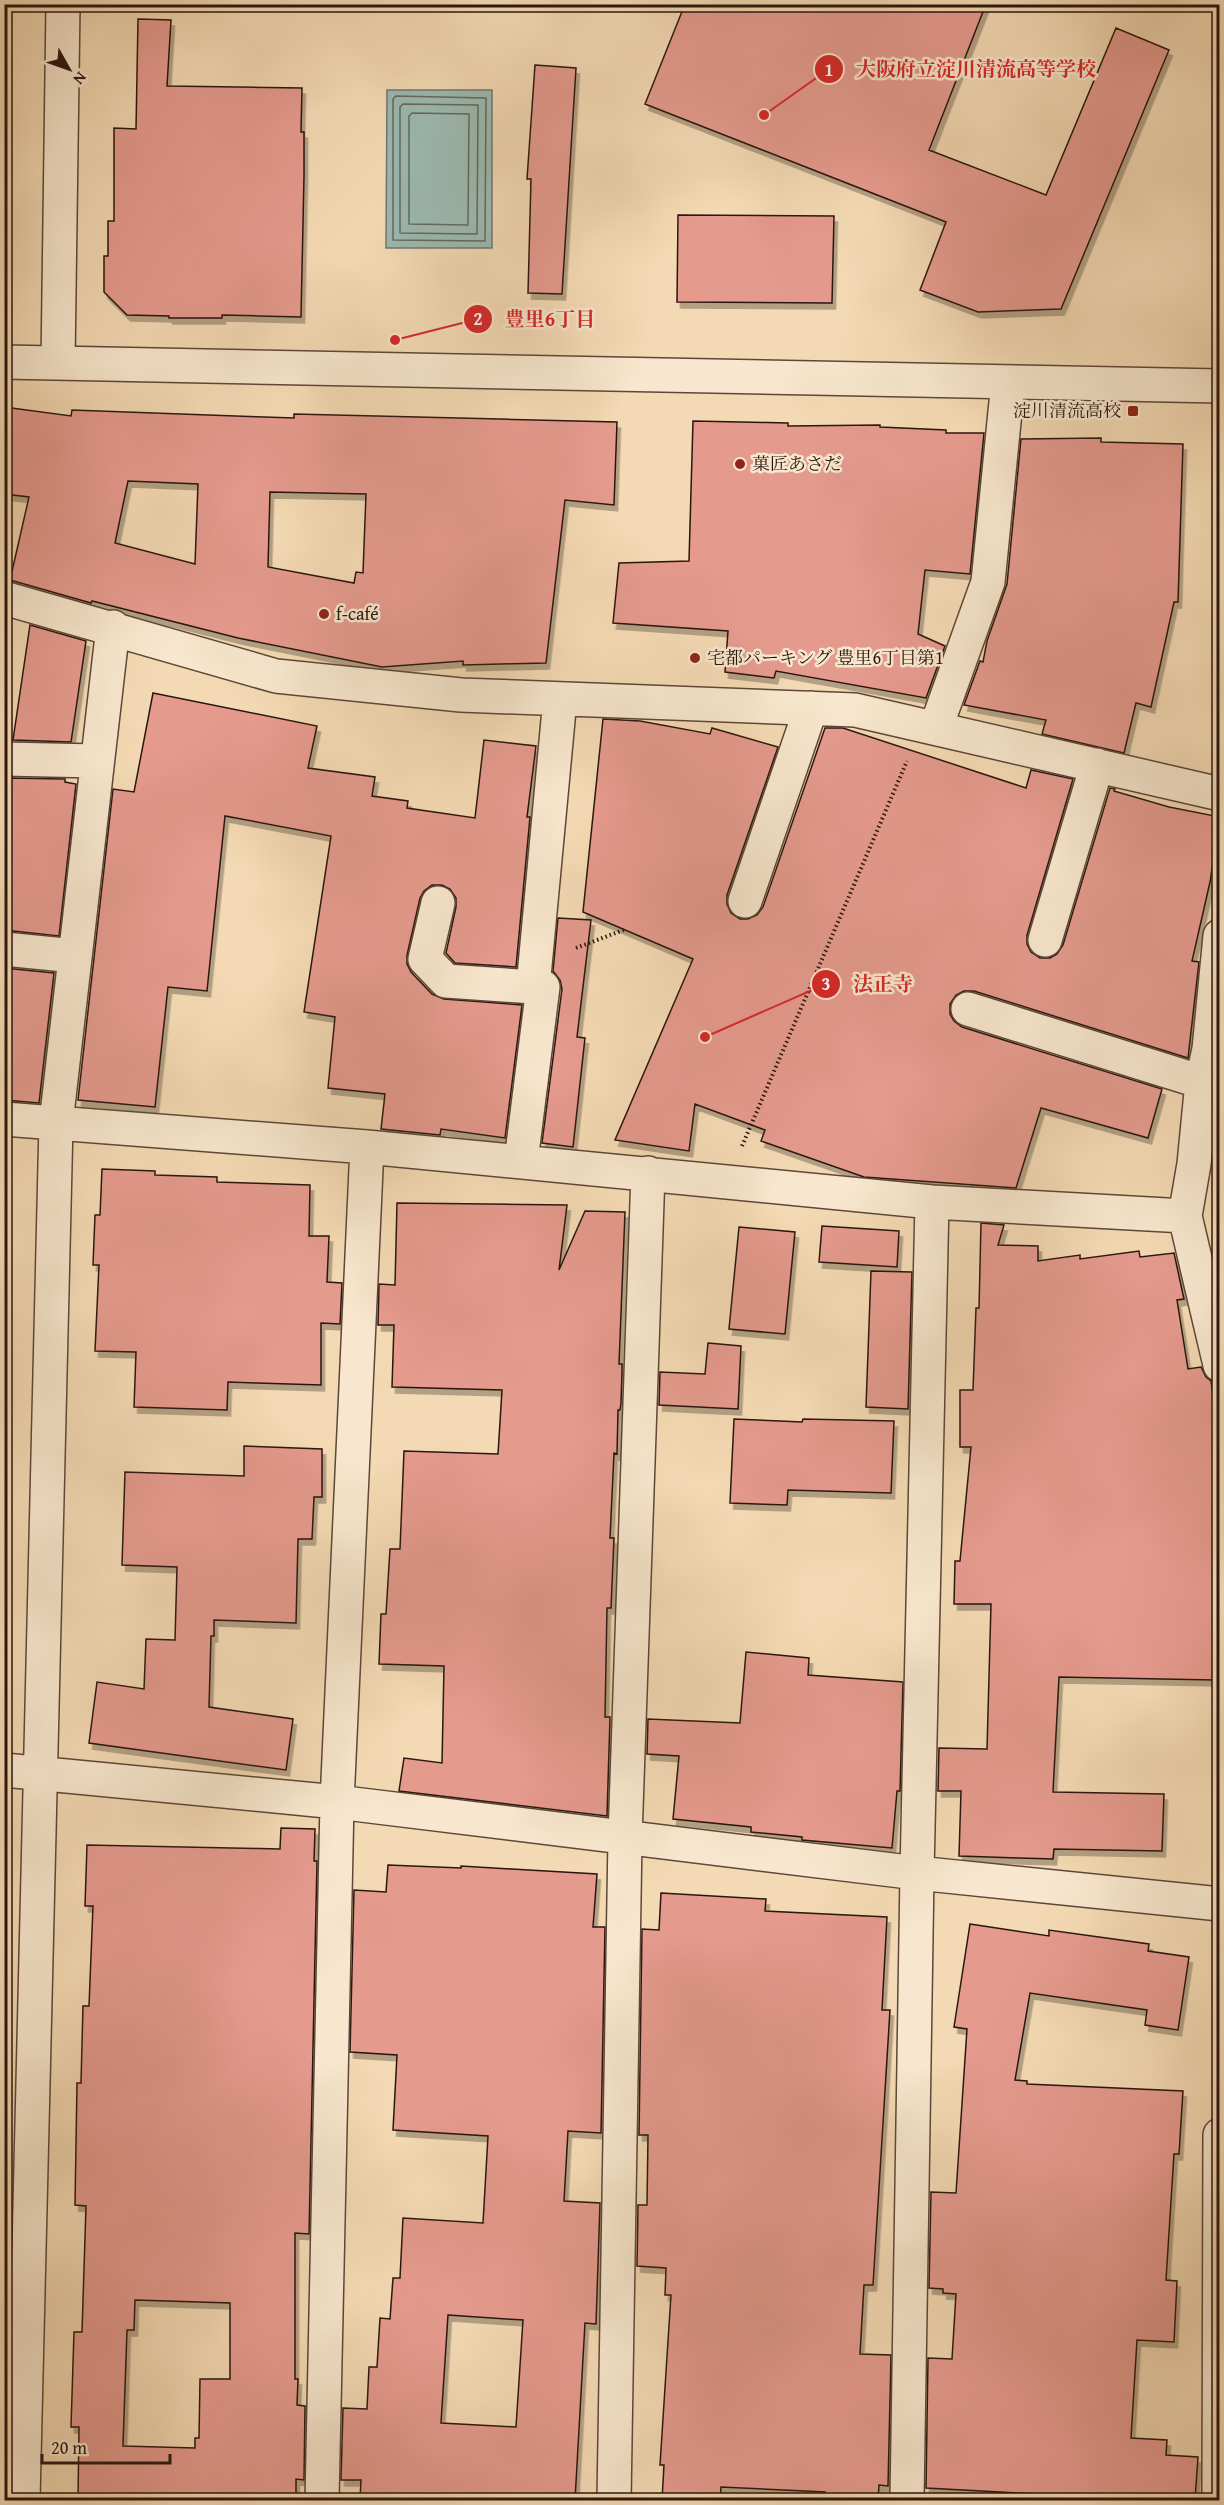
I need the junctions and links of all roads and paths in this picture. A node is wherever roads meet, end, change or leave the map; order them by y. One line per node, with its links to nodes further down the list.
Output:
1 (63, 4): 3 (street)
2 (4, 362): 3 (street)
3 (58, 363): 4 (street)
4 (1008, 382): 5 (street); 10 (street)
5 (1220, 386)
6 (4, 598): 7 (street)
7 (113, 627): 8 (street); 12 (street)
8 (560, 699): 9 (street); 22 (street)
9 (811, 708): 10 (street); 15 (street)
10 (929, 726): 13 (street); 31 (path)
11 (4, 759): 12 (street)
12 (97, 761): 21 (street)
13 (1097, 765): 14 (street); 19 (street)
14 (1220, 795)
15 (745, 901)
16 (438, 903): 22 (street)
17 (626, 929): 22 (path)
18 (1220, 936): 24 (street)
19 (1045, 940)
20 (4, 949): 21 (street)
21 (75, 956): 26 (street)
22 (534, 975): 28 (street)
23 (968, 1009): 24 (street)
24 (1202, 1082): 29 (street)
25 (4, 1119): 26 (street)
26 (56, 1123): 27 (street); 36 (street)
27 (367, 1147): 28 (street); 37 (street)
28 (521, 1161): 30 (street)
29 (1207, 1168): 33 (street)
30 (648, 1173): 31 (street); 38 (street)
31 (727, 1182): 32 (street)
32 (932, 1202): 33 (street); 39 (street)
33 (1185, 1216): 34 (street)
34 (1220, 1365)
35 (4, 1770): 36 (street)
36 (39, 1774): 37 (street); 42 (street)
37 (336, 1802): 38 (street); 44 (street)
38 (625, 1838): 39 (street); 45 (street)
39 (917, 1873): 40 (street); 46 (street)
40 (1220, 1904)
41 (1220, 2135): 47 (street)
42 (18, 2182): 43 (street)
43 (23, 2500)
44 (322, 2500)
45 (614, 2500)
46 (907, 2500)
47 (1219, 2500)

